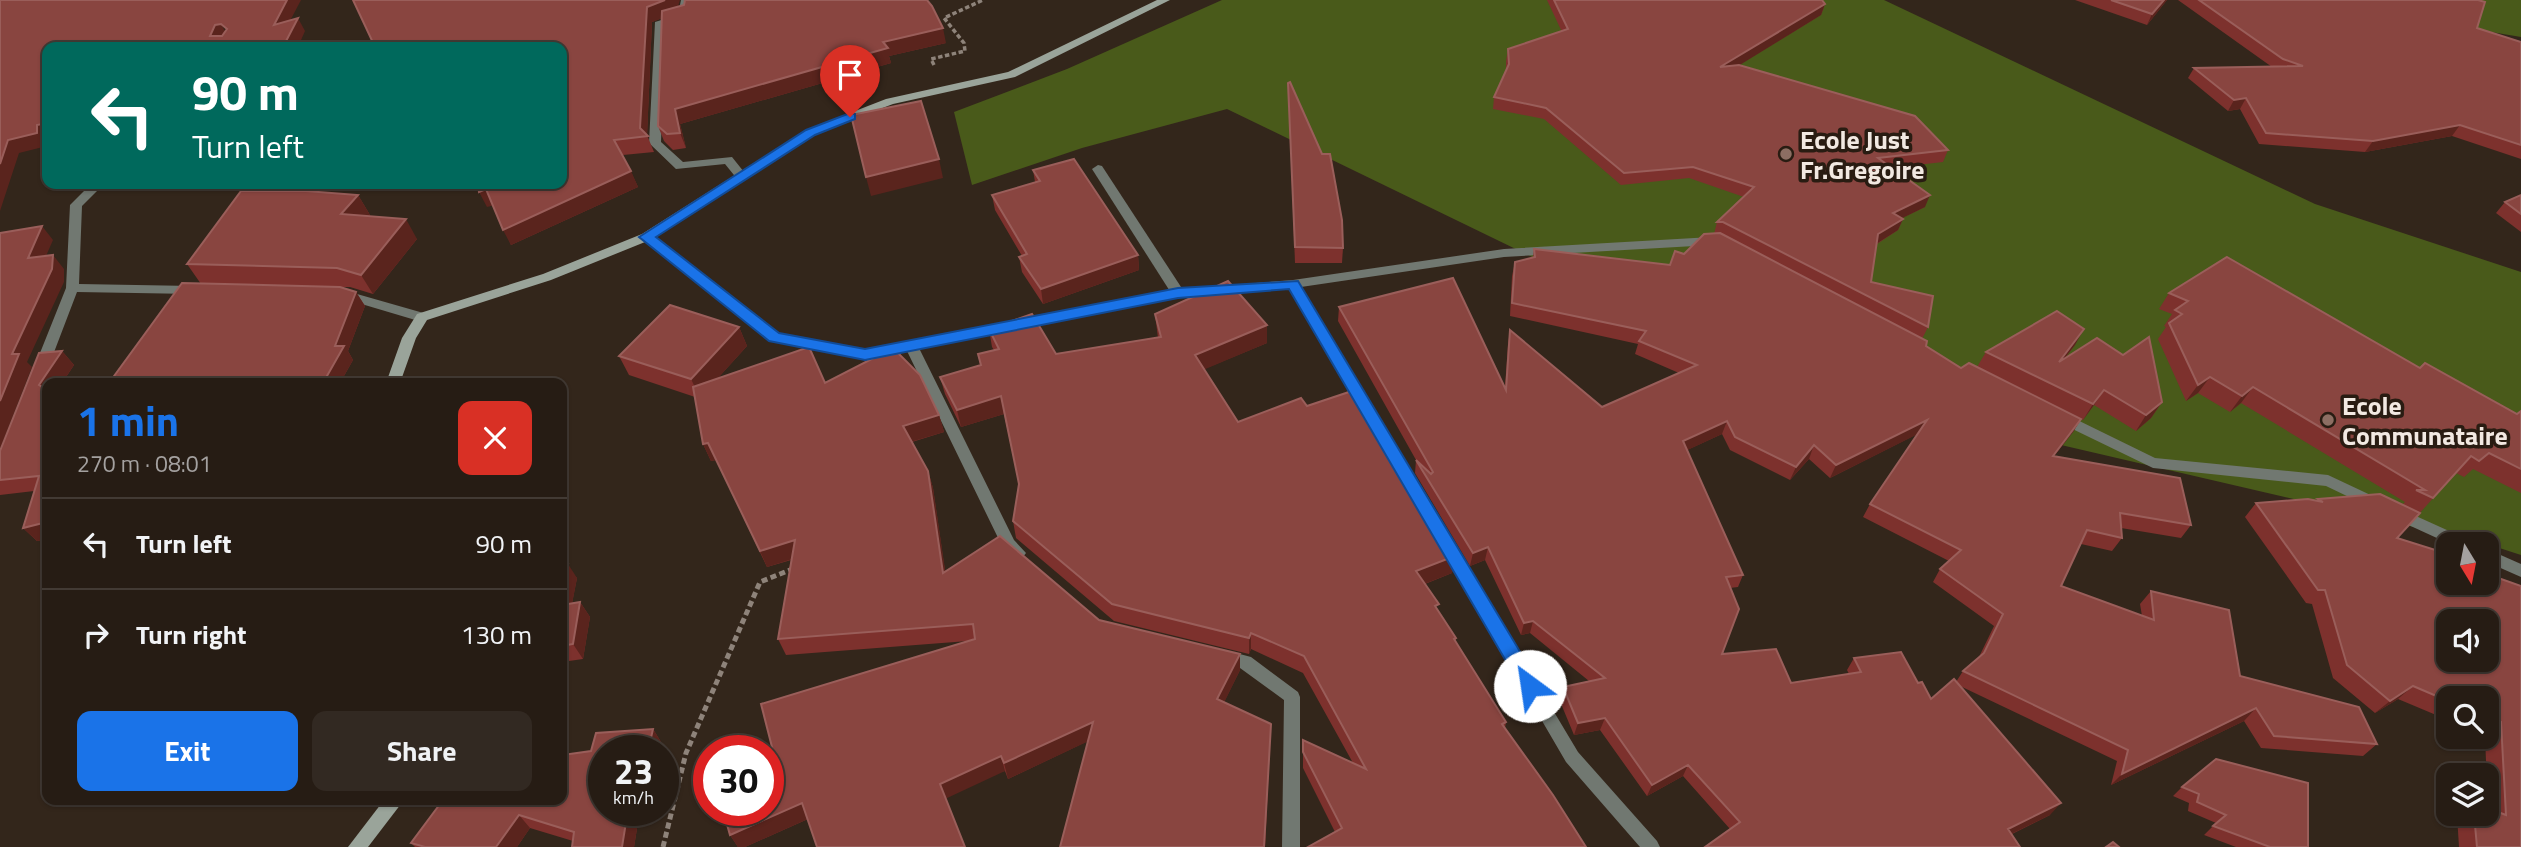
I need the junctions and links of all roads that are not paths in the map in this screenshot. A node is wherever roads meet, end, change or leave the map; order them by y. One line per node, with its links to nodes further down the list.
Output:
1 (686, 0): 4 (street)
2 (1165, 0): 4 (street)
3 (1098, 169): 12 (street)
4 (742, 177): 6 (street)
5 (93, 189): 9 (street)
6 (646, 237): 13 (street); 14 (street)
7 (1730, 247): 8 (street)
8 (1293, 284): 12 (street); 18 (street)
9 (72, 288): 10 (street); 16 (street)
10 (211, 291)
11 (322, 293): 13 (street)
12 (1178, 293): 14 (street)
13 (422, 317): 15 (street)
14 (912, 347): 21 (street)
15 (395, 378)
16 (33, 388)
17 (2042, 408): 20 (street)
18 (1377, 426)
19 (1439, 532): 28 (street)
20 (2437, 532)
21 (1028, 561)
22 (2499, 561): 23 (street)
23 (2521, 571)
24 (1207, 653): 27 (street)
25 (391, 805): 26 (street)
26 (356, 847)
27 (1291, 847)
28 (1651, 847)

